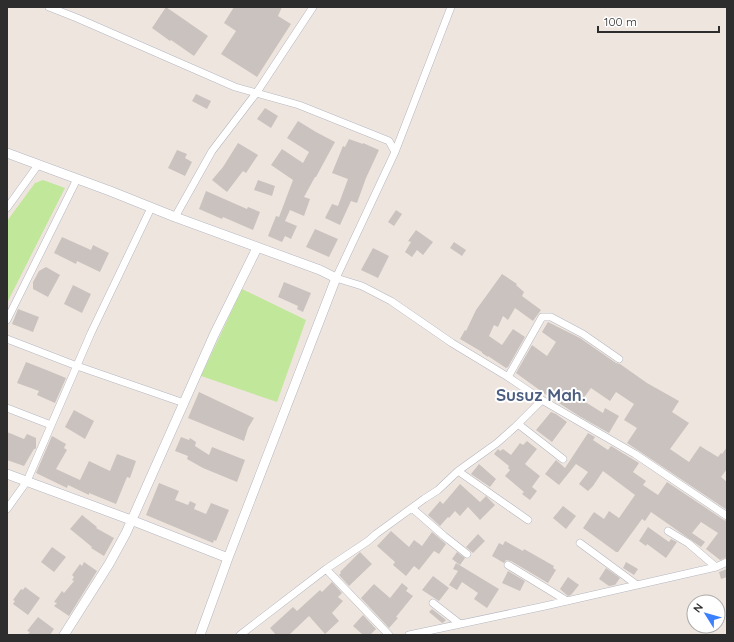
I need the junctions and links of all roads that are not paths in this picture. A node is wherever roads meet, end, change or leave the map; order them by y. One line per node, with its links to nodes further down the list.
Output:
1 (49, 7): 4 (street)
2 (313, 7): 4 (street)
3 (451, 7): 5 (street)
4 (257, 92): 5 (street); 11 (street)
5 (395, 152): 13 (street)
6 (7, 153): 7 (street)
7 (38, 165): 8 (street); 9 (street)
8 (77, 179): 10 (street); 14 (street)
9 (7, 208)
10 (151, 208): 11 (street); 17 (street)
11 (175, 217): 12 (street)
12 (257, 248): 13 (street); 20 (street)
13 (336, 278): 18 (street); 36 (street)
14 (7, 320)
15 (7, 339): 17 (street)
16 (619, 359): 18 (street)
17 (77, 366): 20 (street); 23 (street)
18 (508, 377): 19 (street)
19 (542, 400): 22 (street); 30 (street)
20 (184, 403): 31 (street)
21 (7, 408): 23 (street)
22 (518, 424): 24 (street); 25 (street)
23 (51, 425): 27 (street)
24 (563, 459)
25 (458, 471): 28 (street); 32 (street)
26 (7, 474): 27 (street)
27 (27, 481): 29 (street); 31 (street)
28 (412, 508): 35 (street); 40 (street)
29 (7, 509)
30 (727, 516)
31 (131, 520): 36 (street); 45 (street)
32 (528, 520)
33 (668, 531): 39 (street)
34 (580, 543): 41 (street)
35 (467, 554)
36 (228, 558): 46 (street)
37 (727, 562): 39 (street)
38 (508, 565): 42 (street)
39 (716, 567): 41 (street)
40 (326, 569): 47 (street); 48 (street)
41 (638, 585): 42 (street)
42 (567, 601): 44 (street)
43 (433, 602): 44 (street)
44 (460, 624): 49 (street)
45 (64, 635)
46 (200, 635)
47 (240, 635)
48 (390, 635)
49 (410, 635)

